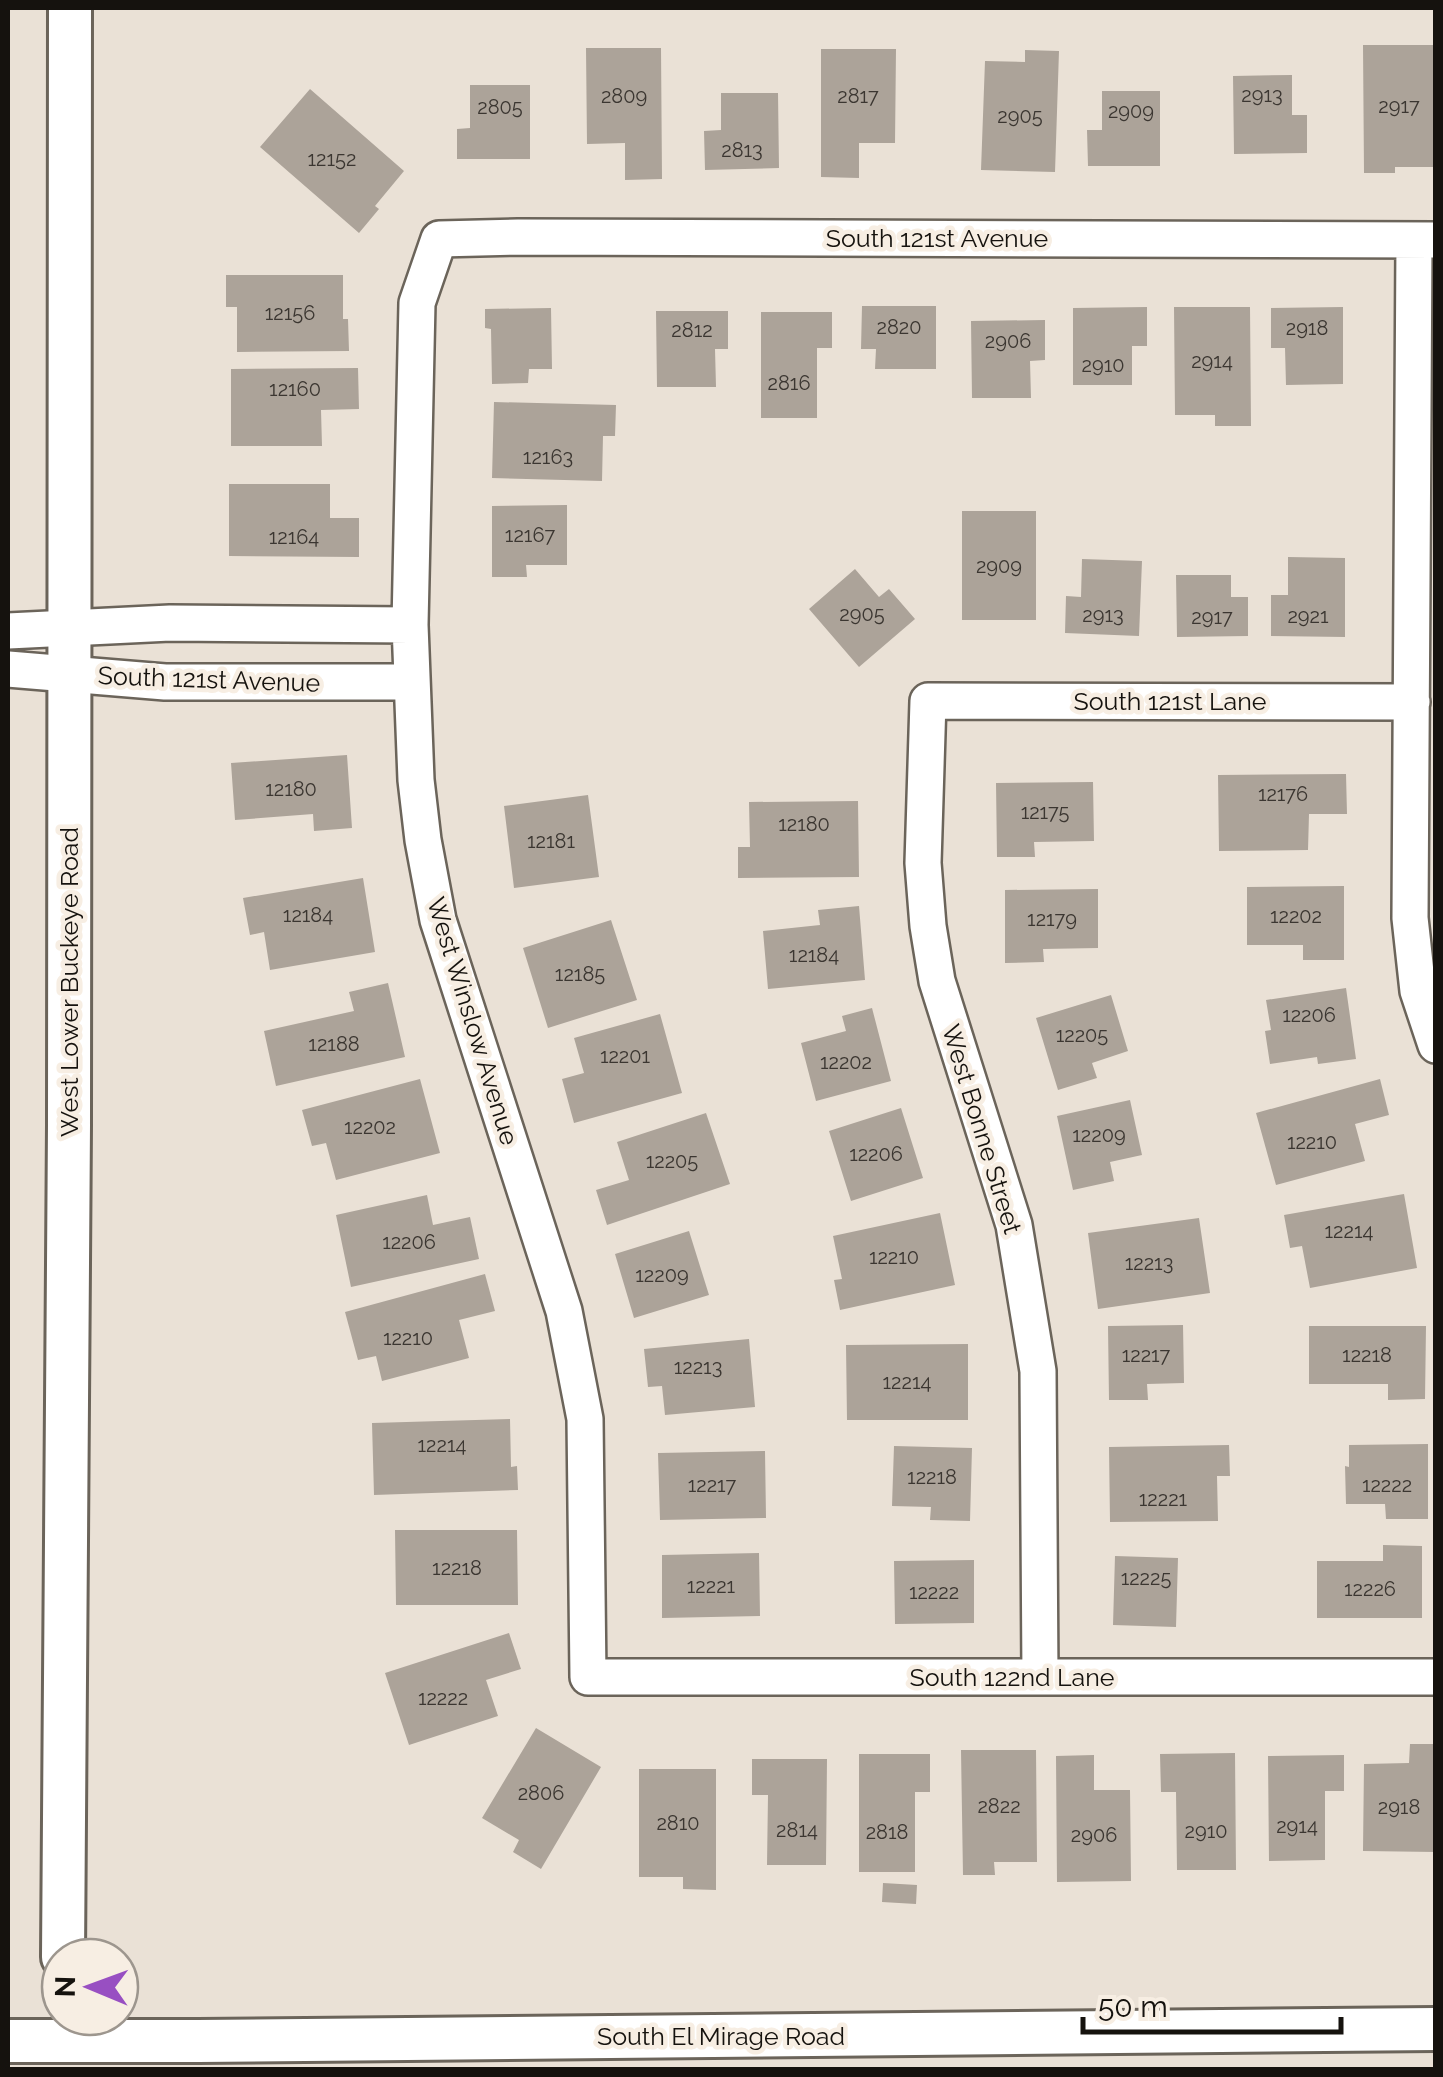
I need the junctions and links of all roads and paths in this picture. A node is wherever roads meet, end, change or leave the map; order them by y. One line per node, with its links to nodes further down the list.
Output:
1 (70, 8): 5 (main road, West Lower Buckeye Road)
2 (438, 239): 3 (street, South 121st Avenue); 4 (street, West Winslow Avenue)
3 (1425, 240): 11 (street)
4 (410, 625): 5 (street, South 121st Avenue); 9 (street, West Winslow Avenue)
5 (70, 628): 6 (street, South 121st Avenue); 8 (main road, West Lower Buckeye Road)
6 (8, 631)
7 (8, 669): 8 (street, South 121st Avenue)
8 (70, 674): 9 (street, South 121st Avenue); 16 (main road, West Lower Buckeye Road)
9 (412, 682): 15 (street, West Winslow Avenue)
10 (928, 701): 11 (street, South 121st Lane); 13 (street, West Bonne Street)
11 (1412, 702): 12 (street)
12 (1436, 1045)
13 (1040, 1677): 14 (street, South 122nd Lane); 15 (street, South 122nd Lane)
14 (1436, 1677)
15 (588, 1678)
16 (63, 1937)
17 (1436, 2030): 20 (main road, South El Mirage Road)
18 (8, 2041): 19 (main road, South El Mirage Road)
19 (62, 2043): 21 (main road, South El Mirage Road)
20 (318, 2054): 21 (main road, South El Mirage Road)
21 (198, 2055)

